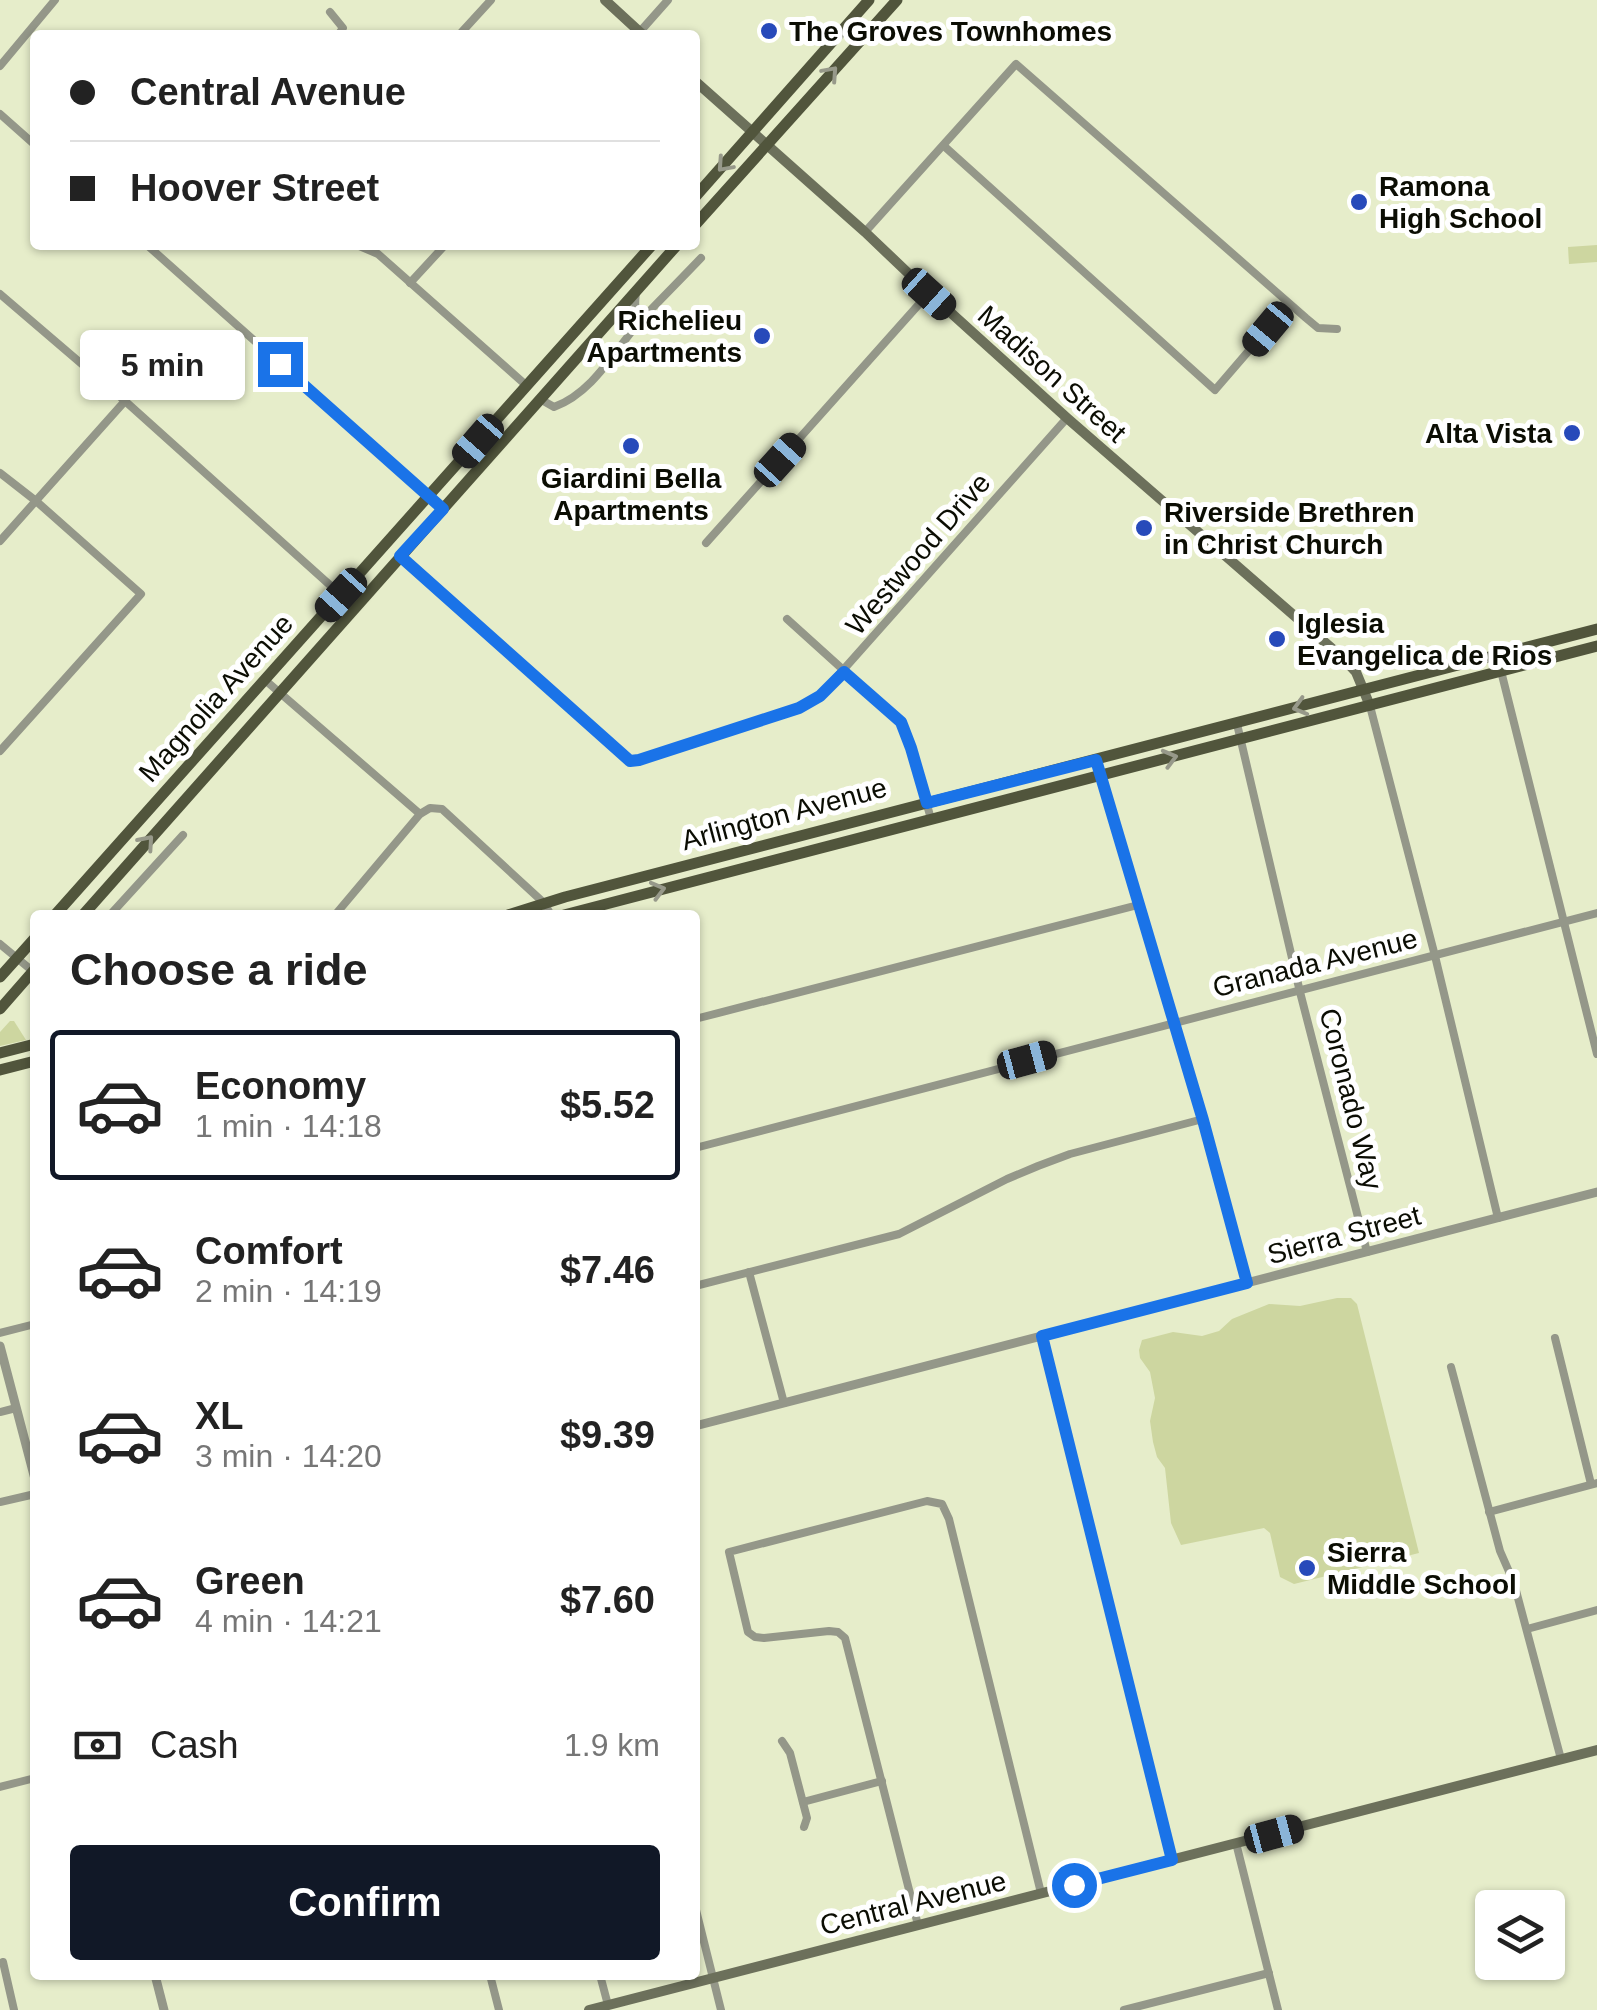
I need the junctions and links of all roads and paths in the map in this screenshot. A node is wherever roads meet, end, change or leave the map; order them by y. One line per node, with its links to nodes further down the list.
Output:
1 (55, 0): 12 (street)
2 (491, 0): 9 (street)
3 (604, 0): 10 (main road)
4 (668, 0): 11 (street)
5 (869, 0): 16 (main road)
6 (896, 0): 18 (main road, one-way to 6)
7 (330, 12): 8 (street)
8 (342, 30)
9 (464, 30)
10 (636, 30)
11 (643, 30)
12 (0, 66)
13 (700, 86): 16 (main road, Madison Street)
14 (4, 117): 15 (street); 17 (street)
15 (0, 130)
16 (752, 133): 18 (main road, Madison Street); 20 (main road, one-way to 20)
17 (30, 140)
18 (766, 146): 21 (main road); 22 (main road, Madison Street)
19 (944, 146): 22 (street); 33 (street); 33 (street)
20 (700, 191)
21 (700, 219)
22 (865, 232): 32 (main road, Madison Street)
23 (153, 250): 41 (street)
24 (369, 250): 29 (street)
25 (441, 250): 29 (street)
26 (648, 250): 36 (main road, Magnolia Avenue)
27 (674, 250): 30 (main road, Magnolia Avenue)
28 (701, 258): 34 (street)
29 (410, 284): 36 (street)
30 (636, 292): 34 (street); 37 (main road, Magnolia Avenue)
31 (0, 294): 38 (street)
32 (929, 294): 39 (main road, Madison Street); 45 (street)
33 (1289, 304): 35 (street)
34 (643, 318): 37 (street)
35 (1336, 329)
36 (527, 386): 41 (main road, Magnolia Avenue)
37 (540, 399): 43 (main road, Magnolia Avenue)
38 (125, 402): 42 (street); 47 (street)
39 (1068, 418): 52 (street, Westwood Drive); 55 (main road, Madison Street)
40 (0, 473): 42 (street)
41 (429, 496): 43 (street); 47 (main road, Magnolia Avenue)
42 (36, 500): 44 (street); 60 (street)
43 (443, 509): 46 (main road, Magnolia Avenue)
44 (0, 541)
45 (706, 542)
46 (400, 556): 52 (street, Westwood Drive); 56 (main road, Magnolia Avenue)
47 (341, 595): 54 (main road, Magnolia Avenue)
48 (788, 619): 52 (street)
49 (1597, 629): 51 (main road, Arlington Avenue)
50 (1597, 646): 53 (main road, Arlington Avenue)
51 (1497, 654): 53 (street); 55 (main road, Arlington Avenue)
52 (844, 672): 63 (street)
53 (1501, 672): 57 (main road, Arlington Avenue); 75 (street)
54 (265, 680): 56 (street); 69 (main road, Magnolia Avenue)
55 (1363, 690): 57 (main road, Madison Street); 58 (main road, Arlington Avenue, one-way to 58)
56 (279, 691): 64 (street); 70 (main road, Magnolia Avenue, one-way to 56)
57 (1370, 706): 59 (main road, Arlington Avenue); 78 (street)
58 (1237, 724): 59 (street, Coronado Way); 61 (main road, Arlington Avenue)
59 (1240, 738): 62 (main road, Arlington Avenue, one-way to 59); 83 (street, Coronado Way)
60 (0, 751)
61 (1096, 760): 62 (street); 63 (main road, Arlington Avenue)
62 (1100, 776): 65 (main road, Arlington Avenue); 67 (street)
63 (927, 803): 65 (street); 68 (main road, Arlington Avenue)
64 (420, 814): 68 (street); 72 (street)
65 (931, 819): 73 (main road, Arlington Avenue, one-way to 65)
66 (183, 835): 71 (street)
67 (1138, 905): 85 (street); 86 (street)
68 (548, 909)
69 (60, 910)
70 (86, 910)
71 (115, 910)
72 (339, 910)
73 (583, 910)
74 (1597, 913): 75 (street, Granada Avenue)
75 (1564, 922): 78 (street, Granada Avenue); 89 (street)
76 (0, 944): 79 (street)
77 (30, 944): 79 (main road)
78 (1435, 956): 83 (street, Granada Avenue); 95 (street)
79 (16, 959): 80 (street); 82 (main road)
80 (30, 968)
81 (30, 975): 84 (main road)
82 (0, 977)
83 (1300, 992): 86 (street, Granada Avenue); 96 (street, Coronado Way)
84 (0, 1009)
85 (700, 1018)
86 (1174, 1022): 92 (street); 93 (street, Granada Avenue)
87 (30, 1045): 88 (main road)
88 (0, 1053)
89 (1597, 1054)
90 (30, 1061): 91 (main road)
91 (0, 1070)
92 (1203, 1120): 97 (street); 98 (street)
93 (700, 1147)
94 (1597, 1192): 95 (street, Sierra Street)
95 (1498, 1218): 96 (street, Sierra Street)
96 (1367, 1252): 98 (street, Sierra Street)
97 (749, 1272): 99 (street); 106 (street)
98 (1247, 1283): 102 (street, Sierra Street)
99 (700, 1285)
100 (30, 1325): 101 (street)
101 (0, 1333)
102 (1042, 1336): 106 (street, Sierra Street); 126 (street)
103 (1556, 1338): 111 (street)
104 (0, 1346): 107 (street)
105 (1451, 1367): 114 (street)
106 (784, 1404): 109 (street, Sierra Street)
107 (16, 1408): 108 (street); 110 (street)
108 (0, 1412)
109 (700, 1425)
110 (30, 1450)
111 (1594, 1484): 114 (street)
112 (30, 1495): 113 (street)
113 (0, 1502)
114 (1490, 1512): 116 (street)
115 (1597, 1610): 116 (street)
116 (1527, 1628): 119 (street)
117 (782, 1741): 123 (street)
118 (1597, 1750): 119 (main road, Central Avenue)
119 (1561, 1760): 125 (main road, Central Avenue)
120 (30, 1779): 122 (street)
121 (882, 1781): 123 (street); 127 (street); 128 (street)
122 (0, 1787)
123 (803, 1802): 124 (street)
124 (804, 1827)
125 (1236, 1843): 126 (main road, Central Avenue); 131 (street)
126 (1172, 1860): 127 (main road, Central Avenue)
127 (1041, 1894): 128 (main road, Central Avenue)
128 (918, 1925): 132 (main road, Central Avenue)
129 (700, 1926): 132 (street)
130 (3, 1962): 137 (street)
131 (1269, 1973): 142 (street); 143 (street)
132 (713, 1978): 136 (main road, Central Avenue); 141 (street)
133 (157, 1980): 138 (street)
134 (491, 1980): 139 (street)
135 (601, 1980): 136 (street)
136 (608, 2005): 140 (main road, Central Avenue)
137 (14, 2010)
138 (164, 2010)
139 (499, 2010)
140 (589, 2010)
141 (721, 2010)
142 (1124, 2010)
143 (1278, 2010)

